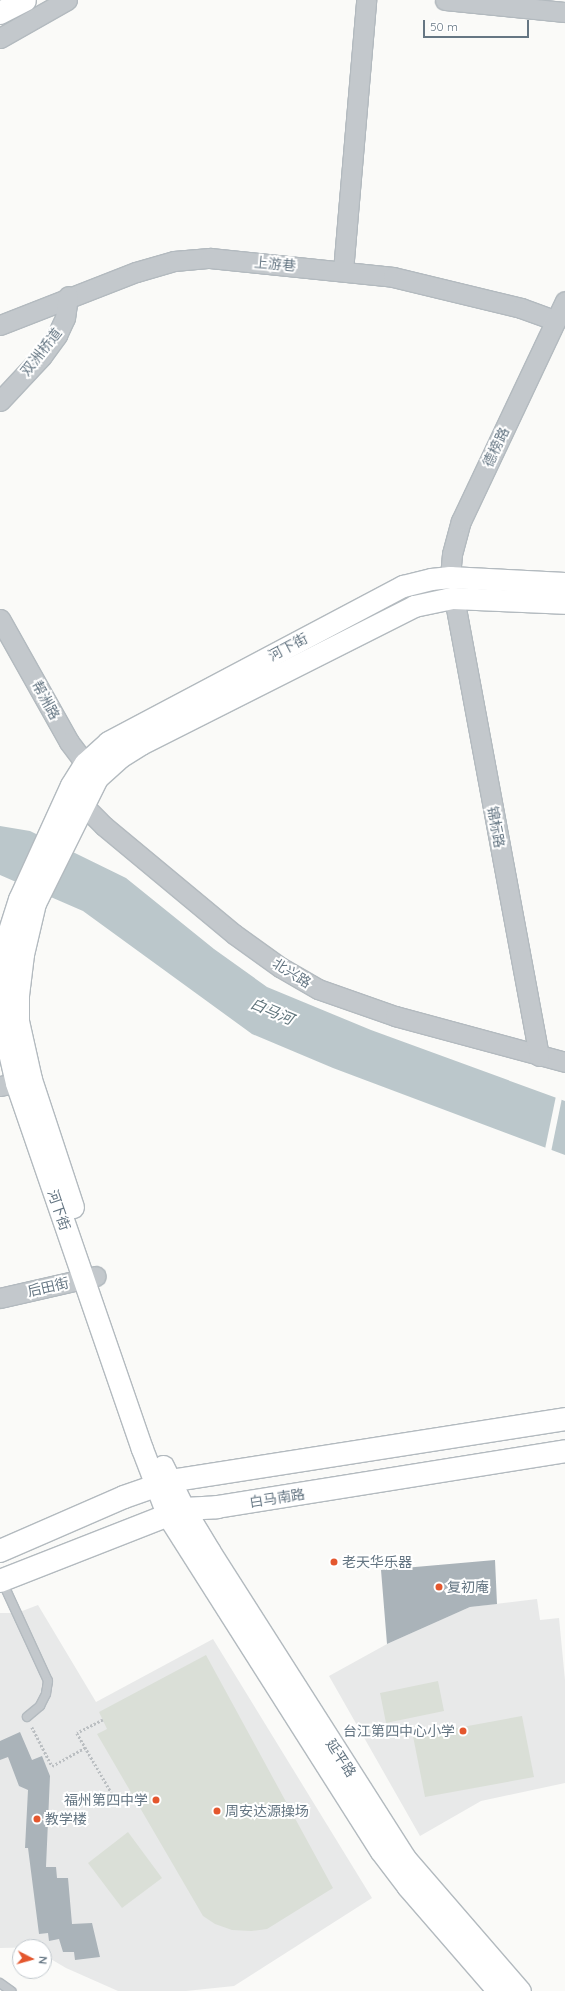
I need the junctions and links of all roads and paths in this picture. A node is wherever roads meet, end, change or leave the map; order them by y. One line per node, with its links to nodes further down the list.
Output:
1 (25, 0): 6 (main road)
2 (67, 0): 7 (street)
3 (366, 0): 8 (street)
4 (445, 0): 5 (street)
5 (565, 12)
6 (0, 13)
7 (0, 38)
8 (343, 271): 9 (street, 上游巷); 11 (street, 上游巷)
9 (68, 296): 12 (street, 上游巷); 13 (street, 双洲桥道)
10 (565, 301): 11 (street, 德榜路)
11 (556, 321): 14 (street, 德榜路)
12 (0, 325)
13 (0, 401)
14 (450, 577): 15 (main road, 河下街); 16 (street, 德榜路); 19 (main road, 河下街)
15 (565, 583)
16 (452, 598): 17 (main road, 河下街); 19 (main road, 河下街); 21 (street, 锦标路)
17 (565, 603)
18 (0, 619): 19 (street, 帮洲路)
19 (91, 770): 20 (main road, 河下街)
20 (76, 798): 21 (street, 北兴路); 23 (main road, 河下街)
21 (539, 1056): 22 (street, 北兴路)
22 (565, 1062)
23 (16, 1083): 24 (main road, 河下街)
24 (89, 1277): 25 (street, 后田街); 28 (main road, 河下街)
25 (0, 1298)
26 (565, 1420): 28 (main road)
27 (565, 1451): 29 (main road, 白马南路)
28 (163, 1483): 29 (main road, 河下街); 30 (main road)
29 (176, 1512): 31 (main road, 白马南路); 38 (main road, 延平路); 39 (main road, 延平路)
30 (0, 1551)
31 (1, 1581): 32 (lane)
32 (27, 1717): 34 (path)
33 (103, 1720): 34 (path)
34 (85, 1748): 35 (path)
35 (118, 1804)
36 (0, 1983): 37 (lane)
37 (11, 1991)
38 (498, 1991)
39 (520, 1991)

